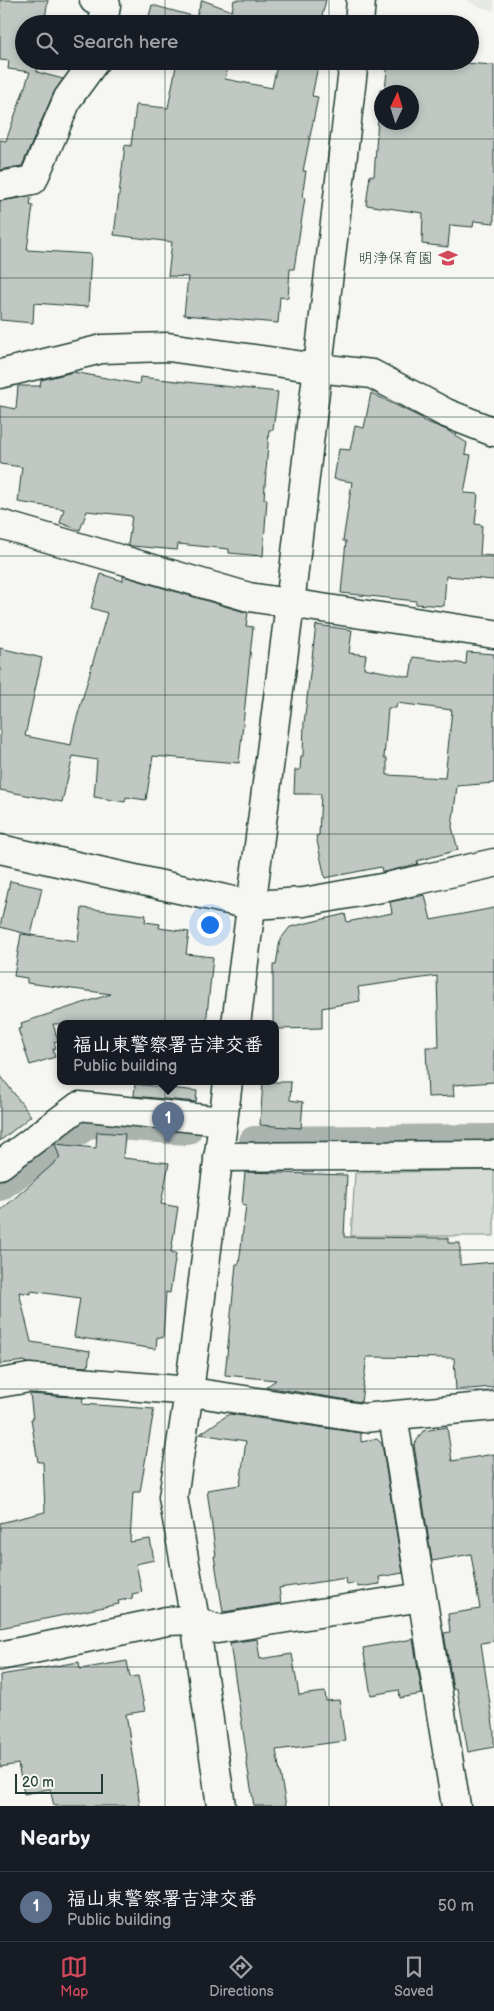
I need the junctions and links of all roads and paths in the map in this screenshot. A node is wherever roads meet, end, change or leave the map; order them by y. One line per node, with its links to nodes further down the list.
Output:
1 (94, 0): 3 (street)
2 (361, 0): 4 (street)
3 (104, 15)
4 (359, 15)
5 (88, 70): 7 (street)
6 (353, 70): 8 (street)
7 (0, 186)
8 (318, 368): 9 (street); 10 (street); 12 (street)
9 (0, 374)
10 (494, 432)
11 (0, 524): 12 (street)
12 (290, 604): 13 (street); 16 (street)
13 (494, 634)
14 (0, 849): 16 (street)
15 (494, 863): 16 (street)
16 (251, 905): 17 (street)
17 (237, 1020)
18 (228, 1085): 19 (street)
19 (223, 1121): 21 (street); 22 (street)
20 (494, 1155): 21 (street)
21 (218, 1157): 24 (street)
22 (0, 1164)
23 (0, 1383): 24 (street)
24 (189, 1392): 26 (street); 28 (street)
25 (494, 1406): 26 (street)
26 (393, 1416): 27 (street)
27 (422, 1597): 28 (street); 31 (street)
28 (195, 1620): 29 (street); 30 (street)
29 (0, 1656)
30 (221, 1806)
31 (456, 1806)

